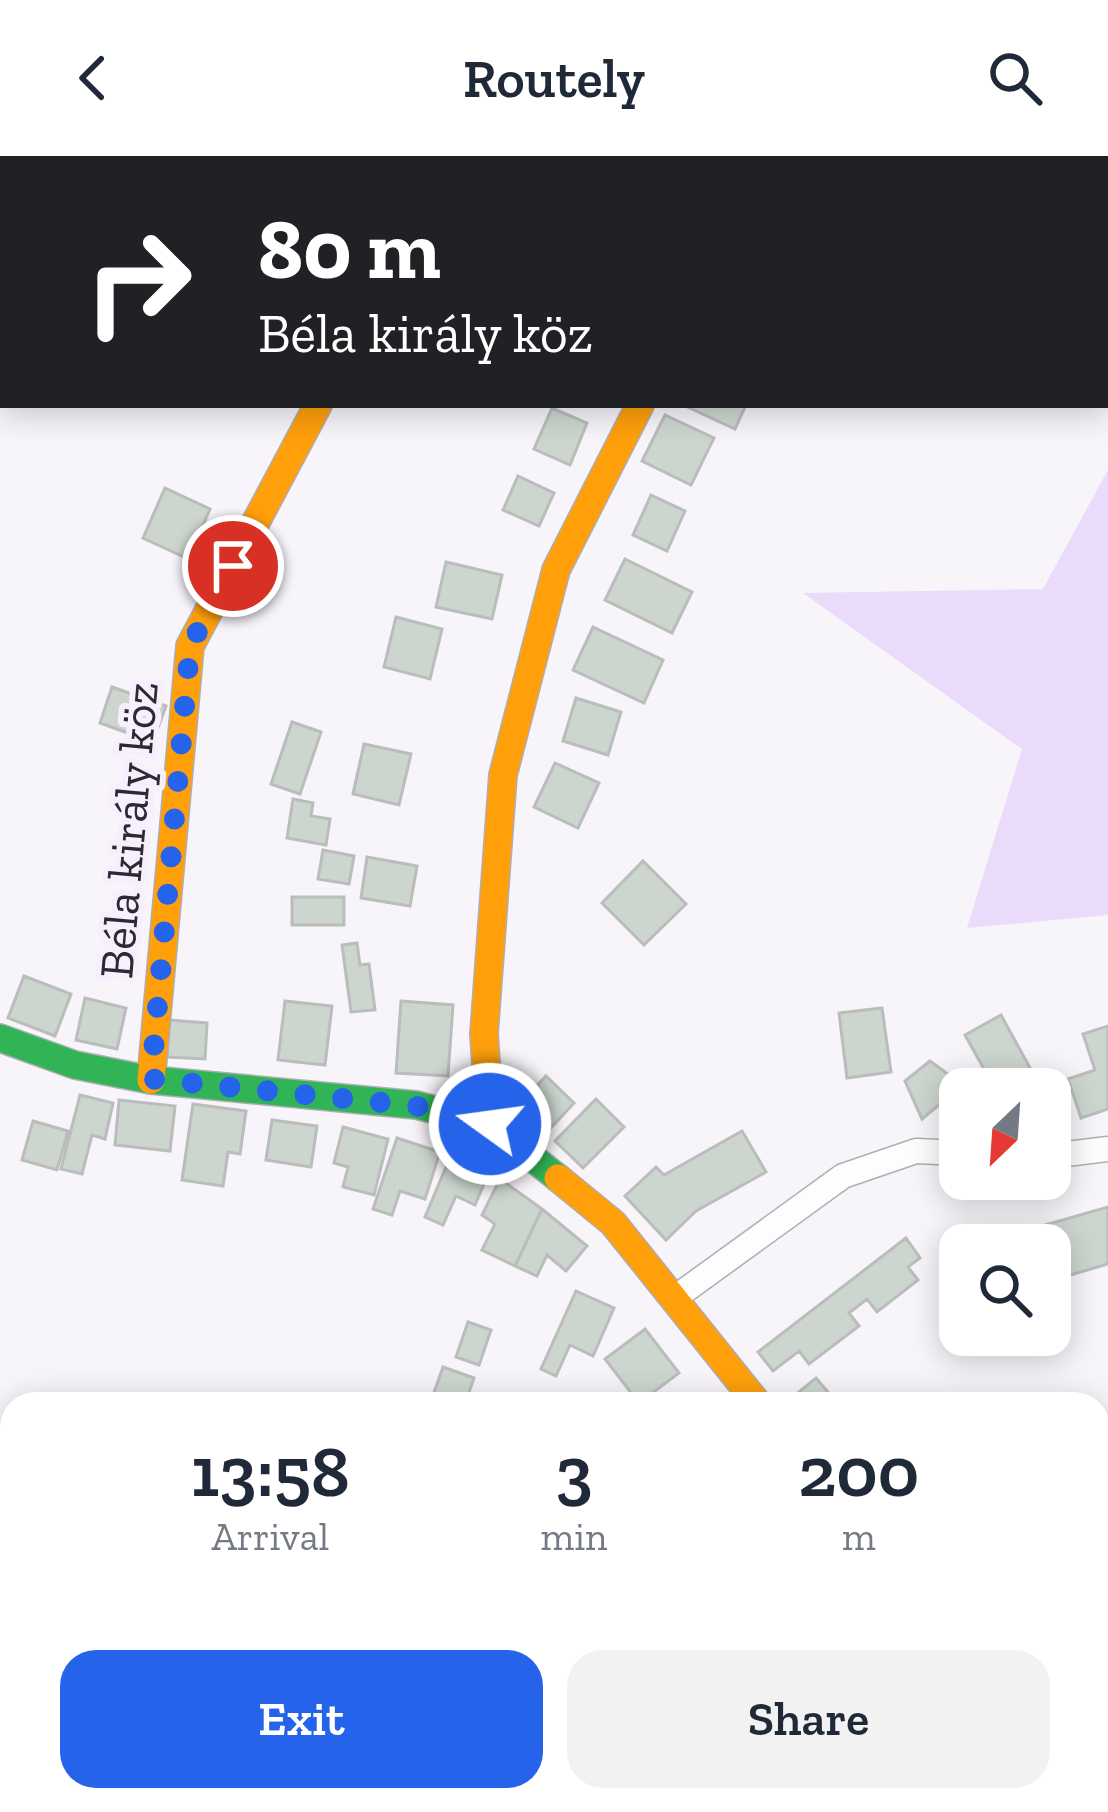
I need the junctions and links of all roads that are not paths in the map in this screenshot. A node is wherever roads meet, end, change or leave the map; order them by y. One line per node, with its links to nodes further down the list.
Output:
1 (316, 408): 4 (street, Béla király köz)
2 (638, 408): 5 (street)
3 (0, 1038): 4 (street)
4 (151, 1079): 5 (street)
5 (490, 1124): 9 (street)
6 (1108, 1149): 8 (street)
7 (939, 1152): 9 (street)
8 (1071, 1153)
9 (676, 1297): 10 (street)
10 (749, 1392)

